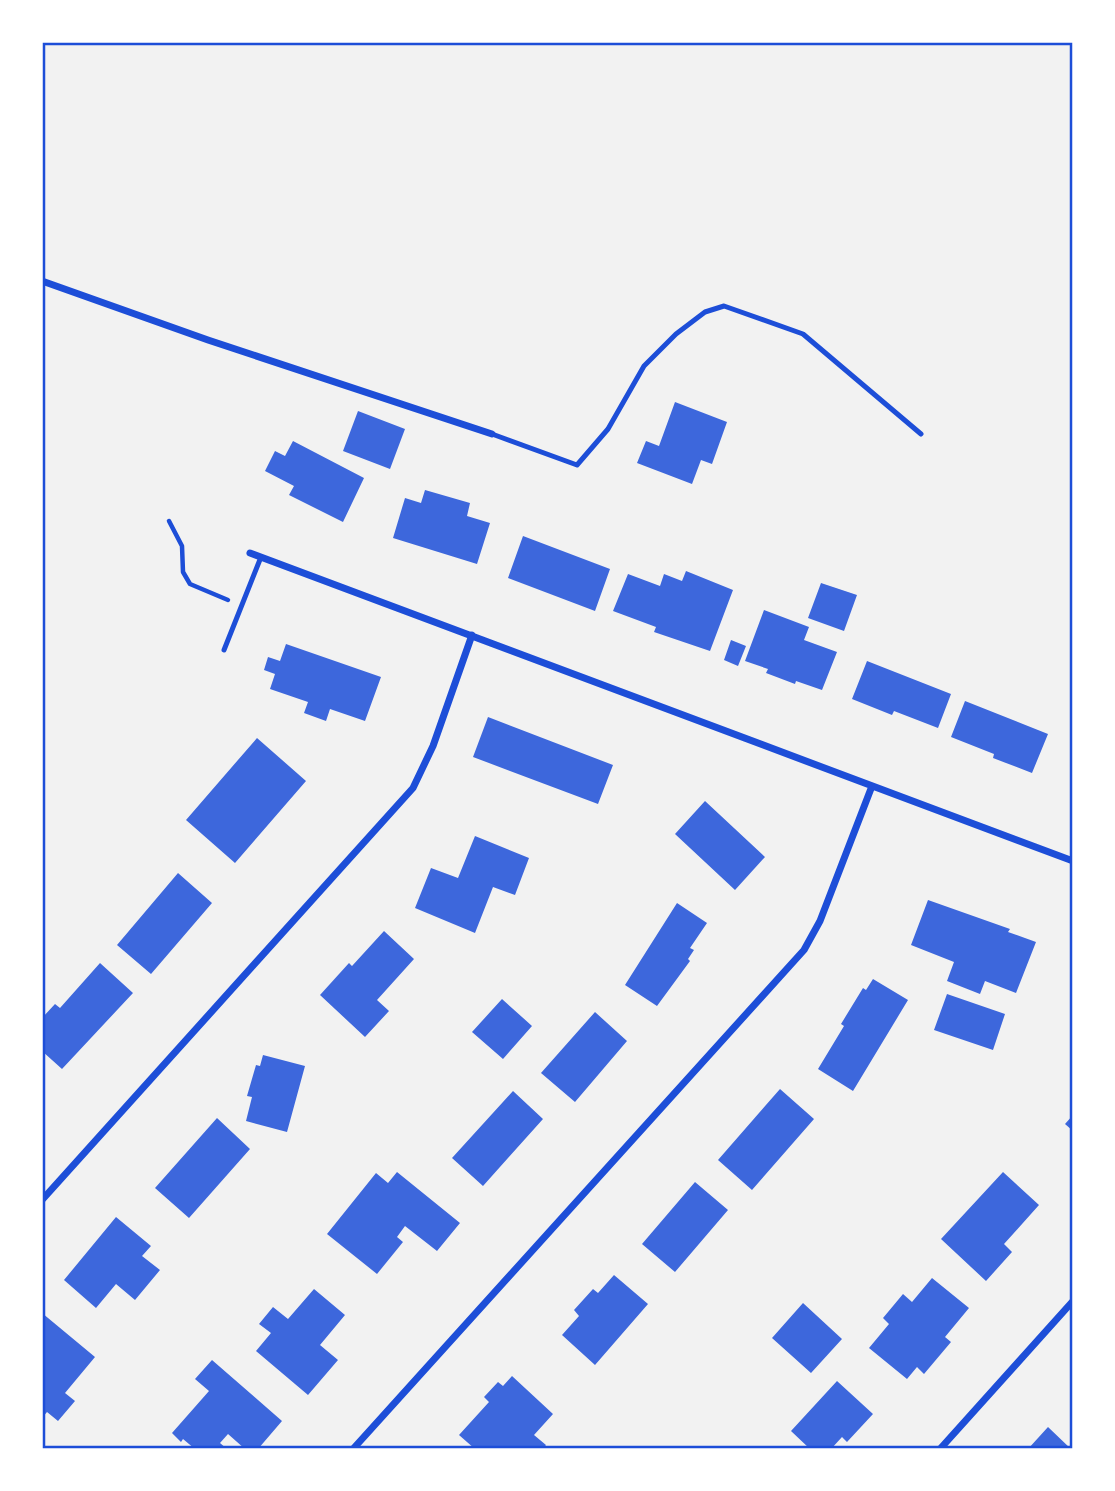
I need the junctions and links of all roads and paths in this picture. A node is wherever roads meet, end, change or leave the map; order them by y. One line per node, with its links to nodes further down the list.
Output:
1 (42, 281): 2 (street)
2 (492, 434): 3 (lane)
3 (921, 434)
4 (170, 521): 7 (path)
5 (250, 553): 6 (street)
6 (261, 557): 7 (lane); 8 (street)
7 (242, 606): 9 (lane)
8 (472, 635): 10 (street); 12 (street)
9 (224, 650)
10 (872, 786): 11 (street); 14 (street)
11 (1073, 861)
12 (42, 1200)
13 (1073, 1301): 15 (street)
14 (354, 1449)
15 (940, 1449)

